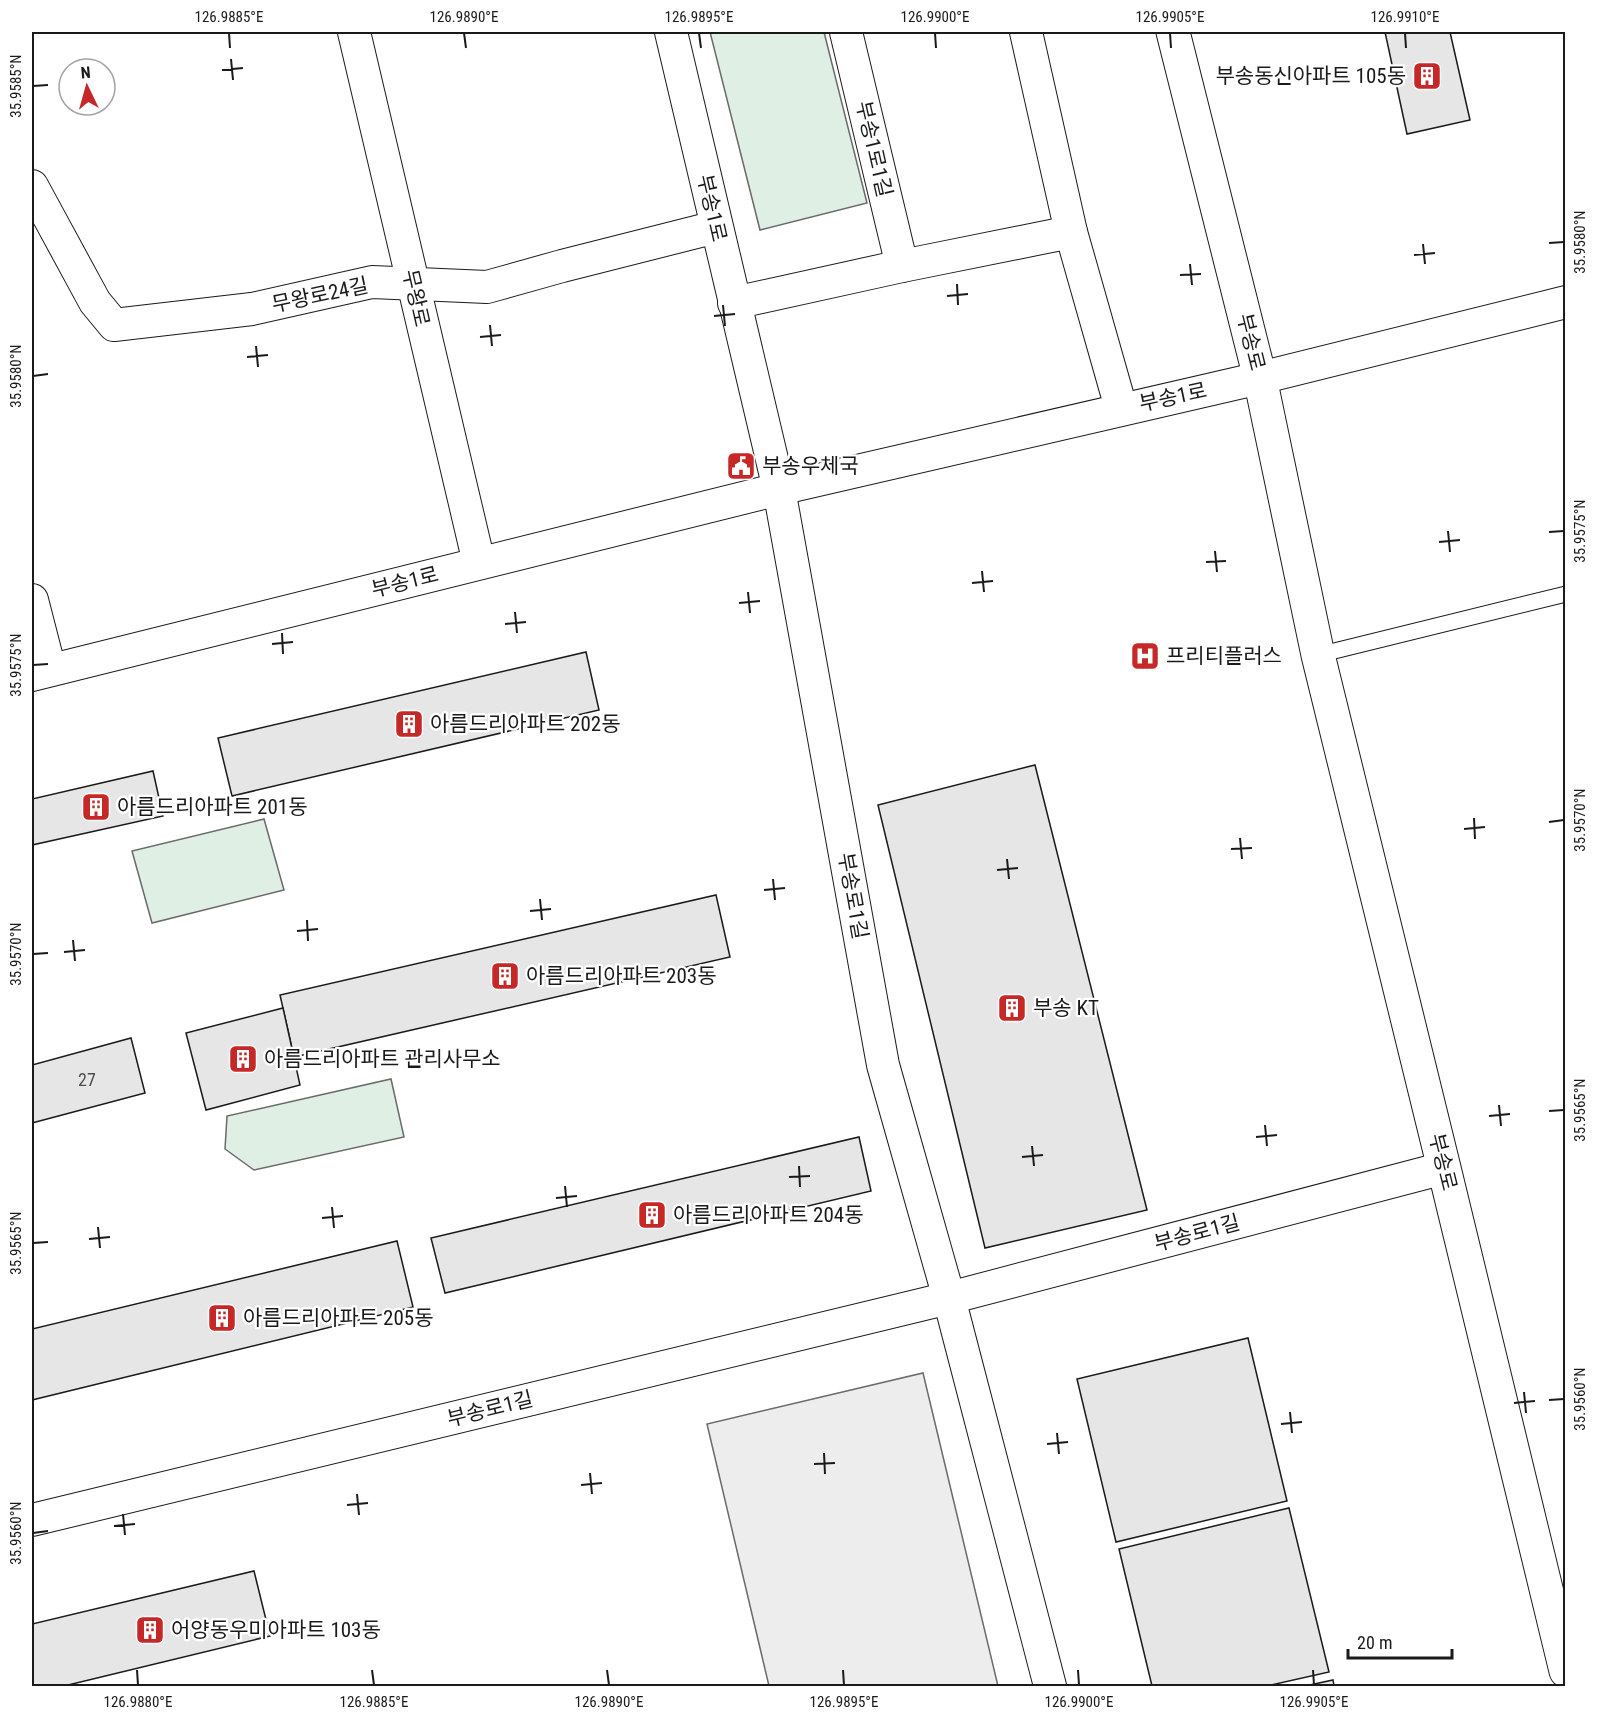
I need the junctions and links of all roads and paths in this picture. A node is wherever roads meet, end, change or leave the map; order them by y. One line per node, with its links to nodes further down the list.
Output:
1 (354, 32): 10 (street, 무왕로)
2 (671, 32): 7 (street, 부송1로)
3 (846, 32): 9 (street, 부송1로1길)
4 (1026, 32): 8 (street)
5 (1173, 32): 13 (street, 부송로)
6 (32, 186): 10 (street, 무왕로24길)
7 (716, 227): 10 (street, 무왕로24길); 12 (street, 부송1로)
8 (1071, 232): 9 (street); 14 (street)
9 (902, 266): 12 (street)
10 (413, 284): 16 (street, 무왕로)
11 (1566, 302): 13 (street, 부송1로)
12 (734, 303): 15 (street, 부송1로)
13 (1260, 378): 14 (street, 부송1로); 19 (street, 부송로)
14 (1121, 408): 15 (street, 부송1로)
15 (779, 489): 16 (street, 부송1로); 22 (street, 부송로1길)
16 (479, 564): 20 (street, 부송1로)
17 (1566, 594): 19 (lane)
18 (32, 600): 20 (street)
19 (1318, 655): 21 (street, 부송로)
20 (41, 673)
21 (1444, 1168): 22 (street, 부송로1길); 24 (street, 부송로)
22 (949, 1298): 23 (street, 부송로1길); 25 (street, 부송로1길)
23 (32, 1520)
24 (1566, 1671)
25 (1050, 1686)

